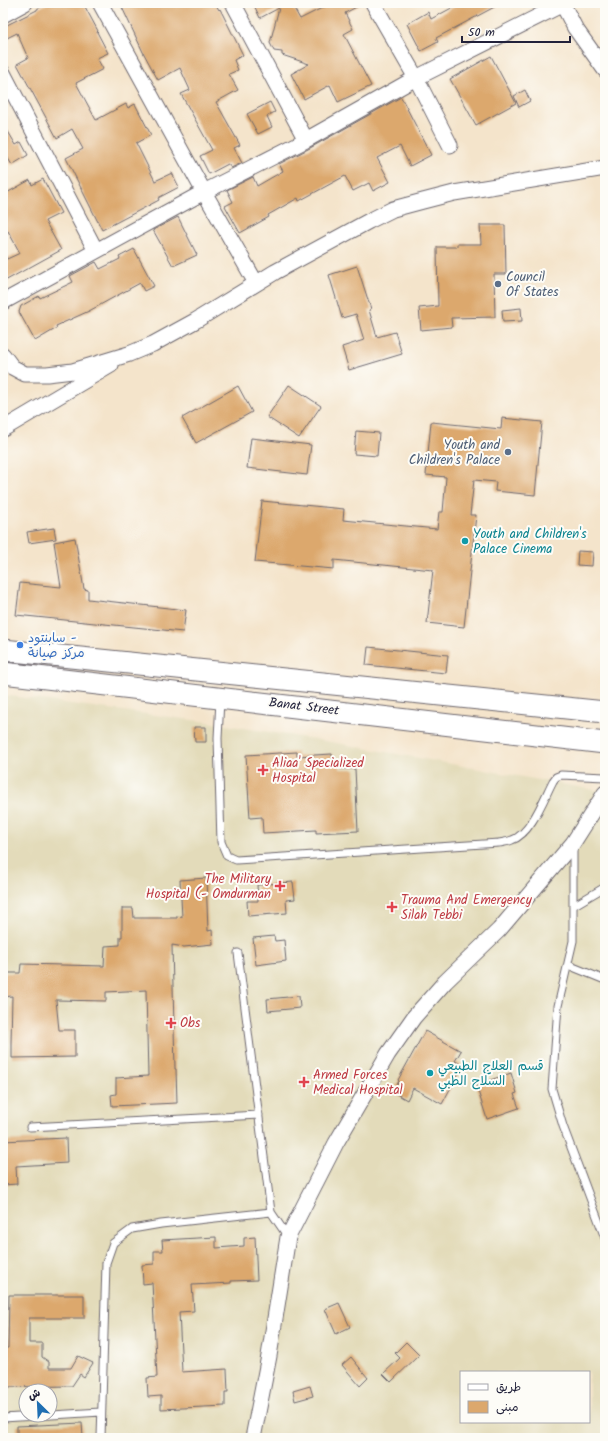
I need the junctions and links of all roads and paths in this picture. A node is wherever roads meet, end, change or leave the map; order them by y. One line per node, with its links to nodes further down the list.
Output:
1 (25, 3): 6 (street)
2 (100, 3): 13 (street)
3 (233, 3): 10 (street)
4 (373, 3): 9 (street)
5 (563, 3): 7 (street); 9 (street)
6 (3, 16)
7 (605, 70)
8 (3, 73): 14 (street)
9 (416, 78): 10 (street); 11 (street)
10 (306, 140): 13 (street)
11 (450, 145)
12 (605, 168): 15 (street)
13 (204, 192): 14 (street); 15 (street)
14 (96, 251): 16 (street)
15 (256, 283): 17 (street)
16 (3, 302)
17 (129, 354): 18 (street); 19 (street)
18 (3, 355)
19 (3, 429)
20 (3, 650): 23 (main road, Banat Street)
21 (3, 673): 22 (main road, Banat Street)
22 (220, 698): 24 (main road, Banat Street); 25 (lane)
23 (605, 712)
24 (605, 743)
25 (605, 777)
26 (605, 793): 27 (street)
27 (573, 842): 29 (lane); 36 (street)
28 (605, 888): 29 (lane)
29 (573, 906): 31 (lane)
30 (238, 953): 33 (lane)
31 (568, 965): 32 (lane); 37 (lane)
32 (605, 980)
33 (259, 1115): 34 (lane); 35 (lane)
34 (30, 1127)
35 (271, 1212): 36 (lane); 38 (lane)
36 (288, 1237): 41 (street)
37 (605, 1238)
38 (101, 1412): 39 (lane); 40 (lane)
39 (3, 1418)
40 (101, 1438)
41 (253, 1438)

